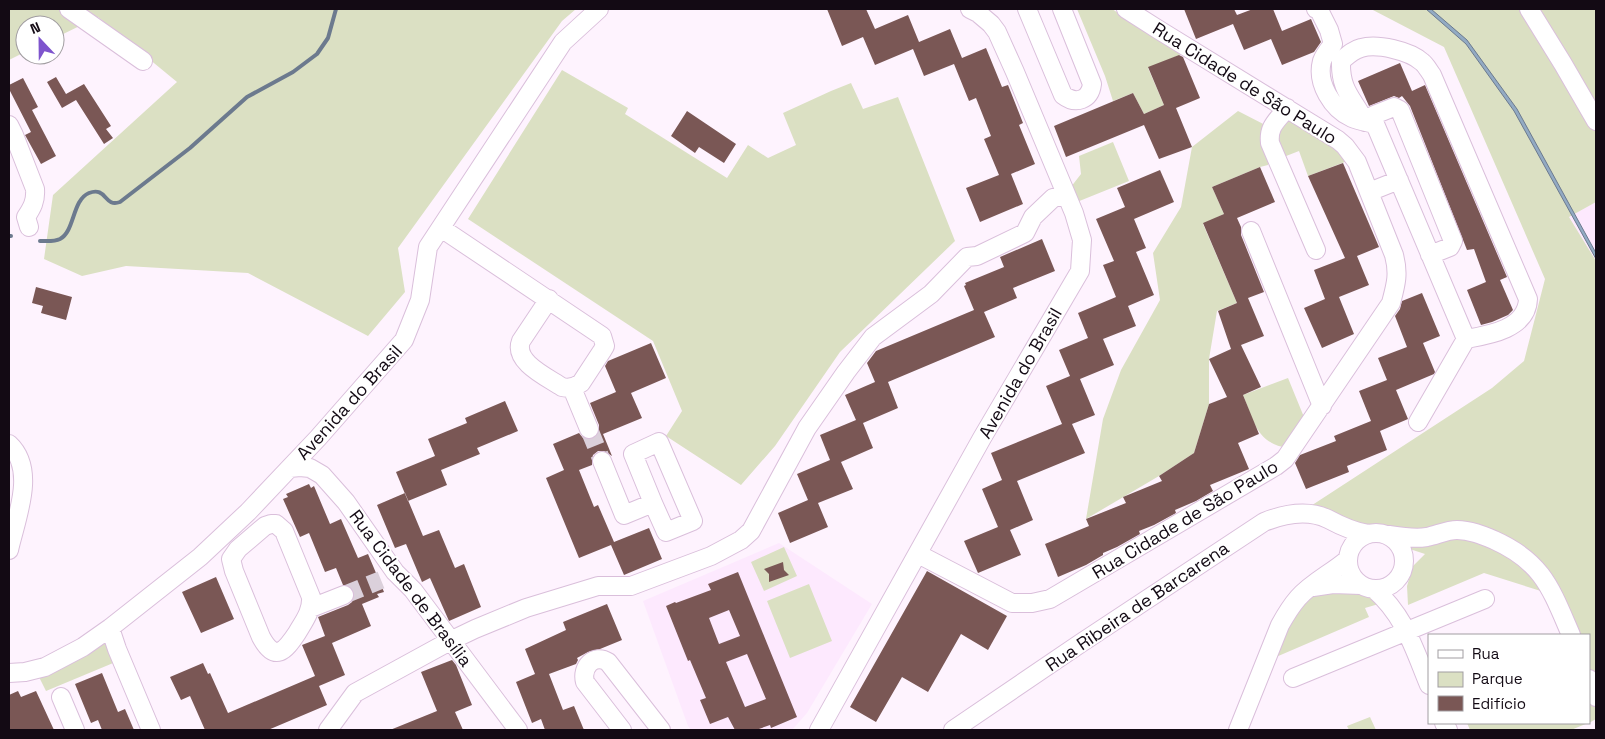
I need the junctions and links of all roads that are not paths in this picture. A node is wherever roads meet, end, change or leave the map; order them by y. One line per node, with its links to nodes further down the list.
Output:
1 (69, 9): 9 (street)
2 (599, 9): 18 (street, Avenida do Brasil)
3 (970, 9): 16 (street, Avenida do Brasil)
4 (1027, 9): 5 (street)
5 (1062, 9)
6 (1128, 9): 10 (street, Rua Cidade de São Paulo)
7 (1316, 9): 12 (street, Rua Cidade de São Paulo)
8 (1529, 9): 11 (street)
9 (143, 61)
10 (1287, 108): 15 (street, Rua Cidade de São Paulo); 20 (street)
11 (1596, 121)
12 (1370, 123): 14 (street); 21 (street); 23 (street)
13 (9, 125): 17 (street)
14 (1399, 180): 15 (street); 21 (street)
15 (1369, 192): 25 (street, Rua Cidade de São Paulo)
16 (1066, 195): 37 (street, Avenida do Brasil); 48 (street)
17 (21, 221)
18 (441, 228): 22 (street); 30 (street, Avenida do Brasil)
19 (1251, 231): 25 (street)
20 (1316, 250)
21 (1430, 255): 23 (street)
22 (549, 299): 24 (street); 24 (street)
23 (1466, 339): 26 (street)
24 (572, 388): 27 (street)
25 (1322, 406): 37 (street, Rua Cidade de São Paulo)
26 (1418, 422)
27 (589, 429)
28 (9, 444): 36 (street)
29 (602, 460): 31 (street)
30 (290, 468): 46 (street, Avenida do Brasil); 48 (street, Rua Cidade de Brasília)
31 (653, 502): 31 (street)
32 (1330, 521): 34 (street, Rua Ribeira de Barcarena); 38 (street); 62 (street, Rua Ribeira de Barcarena)
33 (1444, 532): 35 (street); 39 (street); 47 (street)
34 (1368, 534): 35 (street); 38 (street)
35 (1389, 536): 39 (street)
36 (9, 550)
37 (918, 554): 61 (street, Avenida do Brasil)
38 (1349, 556): 40 (street); 41 (street)
39 (1402, 572): 40 (street); 45 (street)
40 (1368, 587): 41 (street); 45 (street)
41 (1308, 589): 63 (street)
42 (344, 595): 44 (street)
43 (1485, 599): 45 (street)
44 (311, 608): 44 (street)
45 (1404, 626): 50 (street); 52 (street)
46 (110, 628): 49 (street, Avenida do Brasil); 56 (street)
47 (1571, 634)
48 (450, 640): 57 (street); 58 (street, Rua Cidade de Brasília)
49 (9, 674)
50 (1293, 678)
51 (1590, 681): 53 (street)
52 (1428, 683)
53 (1596, 696)
54 (61, 697): 55 (street)
55 (75, 730)
56 (151, 730)
57 (328, 730)
58 (518, 730)
59 (622, 730): 60 (street)
60 (661, 730)
61 (819, 730)
62 (953, 730)
63 (1238, 730)

